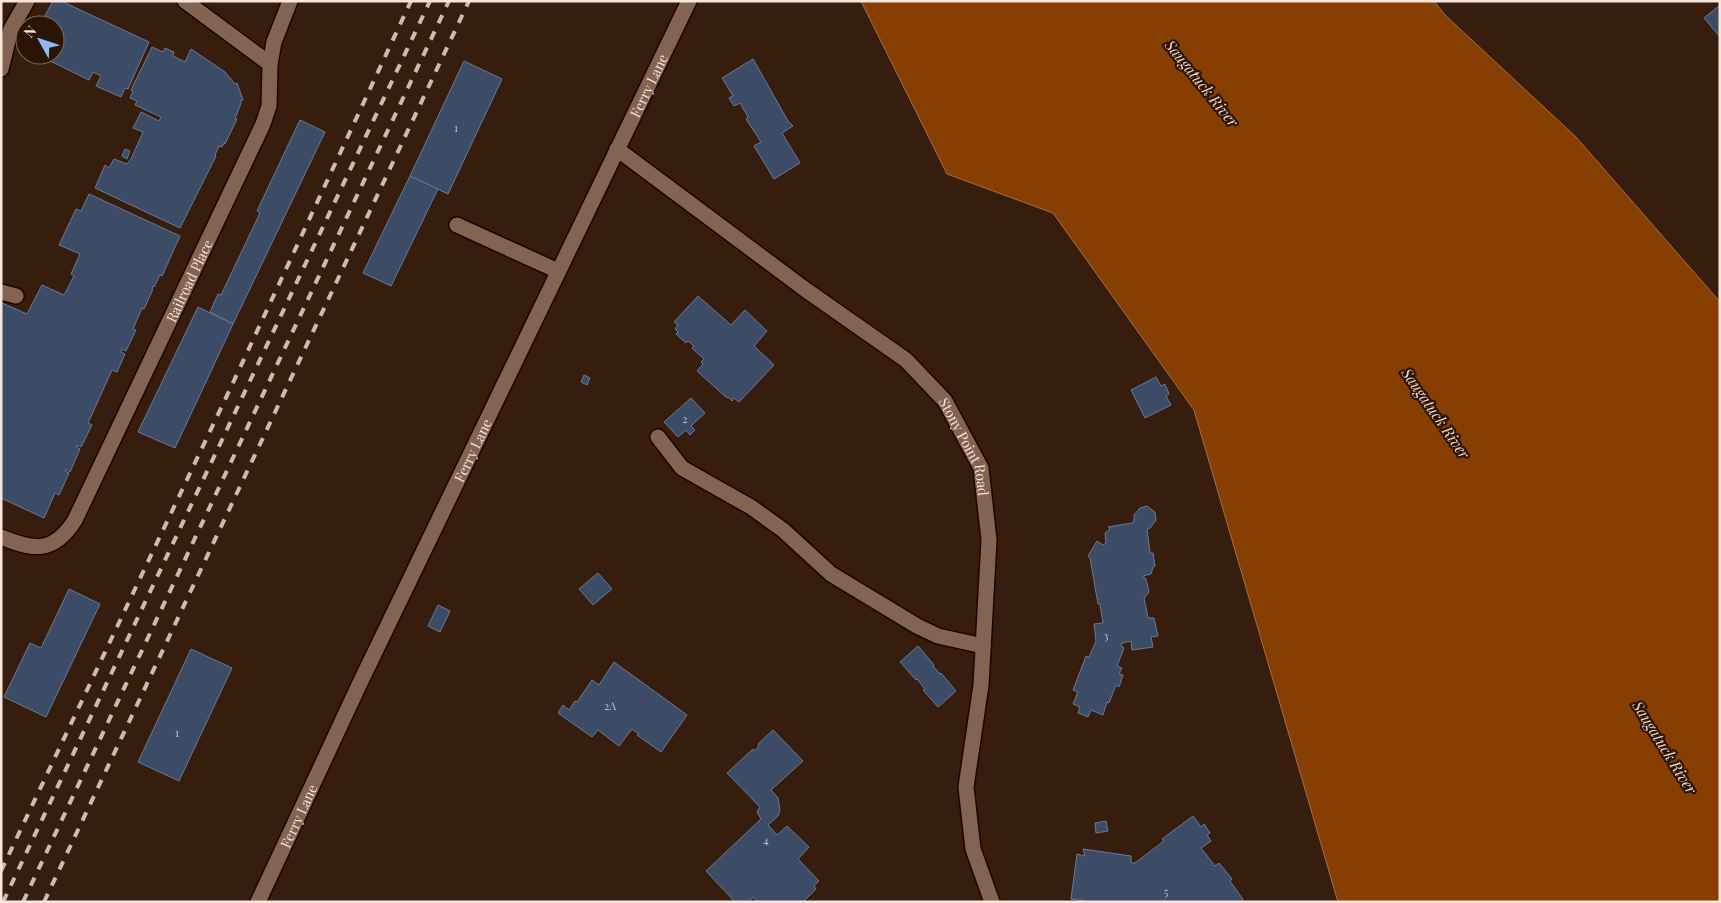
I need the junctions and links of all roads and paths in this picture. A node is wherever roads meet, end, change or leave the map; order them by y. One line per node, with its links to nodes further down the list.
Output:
1 (27, 1): 6 (street)
2 (185, 1): 5 (street)
3 (290, 1): 5 (street, Railroad Place)
4 (689, 1): 7 (street, Ferry Lane)
5 (270, 64): 13 (street, Railroad Place)
6 (1, 69)
7 (617, 149): 9 (street, Ferry Lane); 14 (street, Stony Point Road)
8 (457, 225): 9 (street)
9 (558, 271): 15 (street, Ferry Lane)
10 (1, 292): 11 (street)
11 (16, 296)
12 (658, 437): 14 (street)
13 (1, 537)
14 (983, 646): 16 (street, Stony Point Road)
15 (258, 902)
16 (992, 902)

